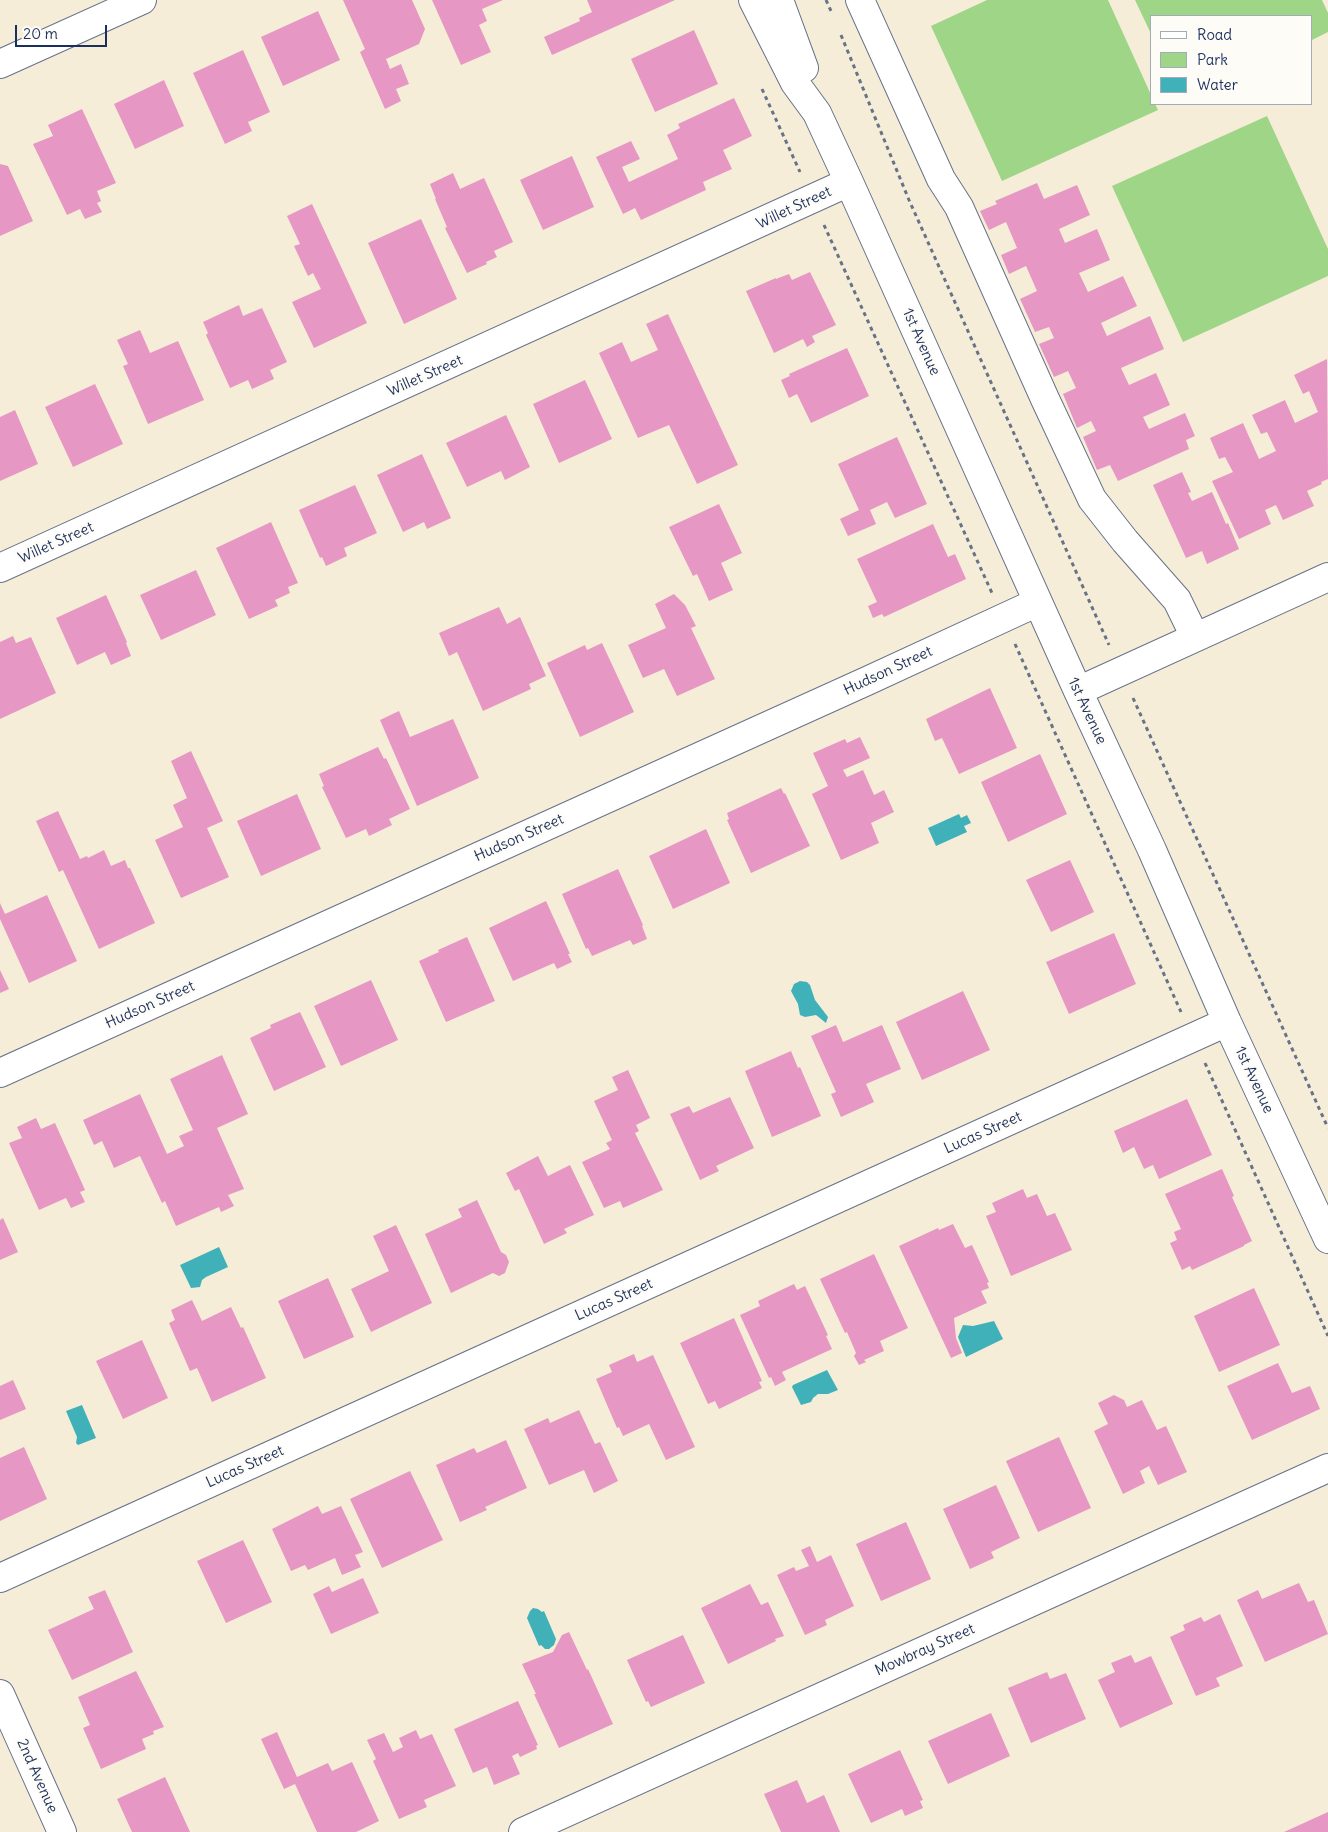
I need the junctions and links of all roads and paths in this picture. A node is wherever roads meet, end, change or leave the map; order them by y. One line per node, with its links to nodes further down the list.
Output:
1 (142, 0): 8 (street)
2 (754, 0): 10 (street)
3 (779, 0): 10 (street)
4 (826, 0): 6 (path)
5 (860, 0): 17 (street)
6 (834, 18)
7 (837, 27): 18 (path)
8 (0, 64)
9 (759, 82): 12 (path)
10 (817, 113): 11 (street, 1st Avenue)
11 (849, 182): 12 (street, Willet Street); 15 (street, 1st Avenue)
12 (813, 200): 13 (street, Willet Street); 16 (path)
13 (0, 568)
14 (1328, 576): 17 (street)
15 (1038, 602): 16 (street, Hudson Street); 19 (street, 1st Avenue)
16 (1003, 618): 21 (path); 22 (street, Hudson Street)
17 (1196, 637): 18 (street)
18 (1121, 671): 19 (street); 23 (path)
19 (1078, 691): 20 (street, 1st Avenue)
20 (1227, 1022): 21 (street, Lucas Street); 24 (street, 1st Avenue)
21 (1193, 1037): 25 (path); 27 (street, Lucas Street)
22 (0, 1073)
23 (1328, 1128)
24 (1328, 1239)
25 (1328, 1336)
26 (1328, 1468): 30 (street, Mowbray Street)
27 (0, 1578)
28 (0, 1694): 29 (street, 2nd Avenue)
29 (62, 1832)
30 (523, 1832)

